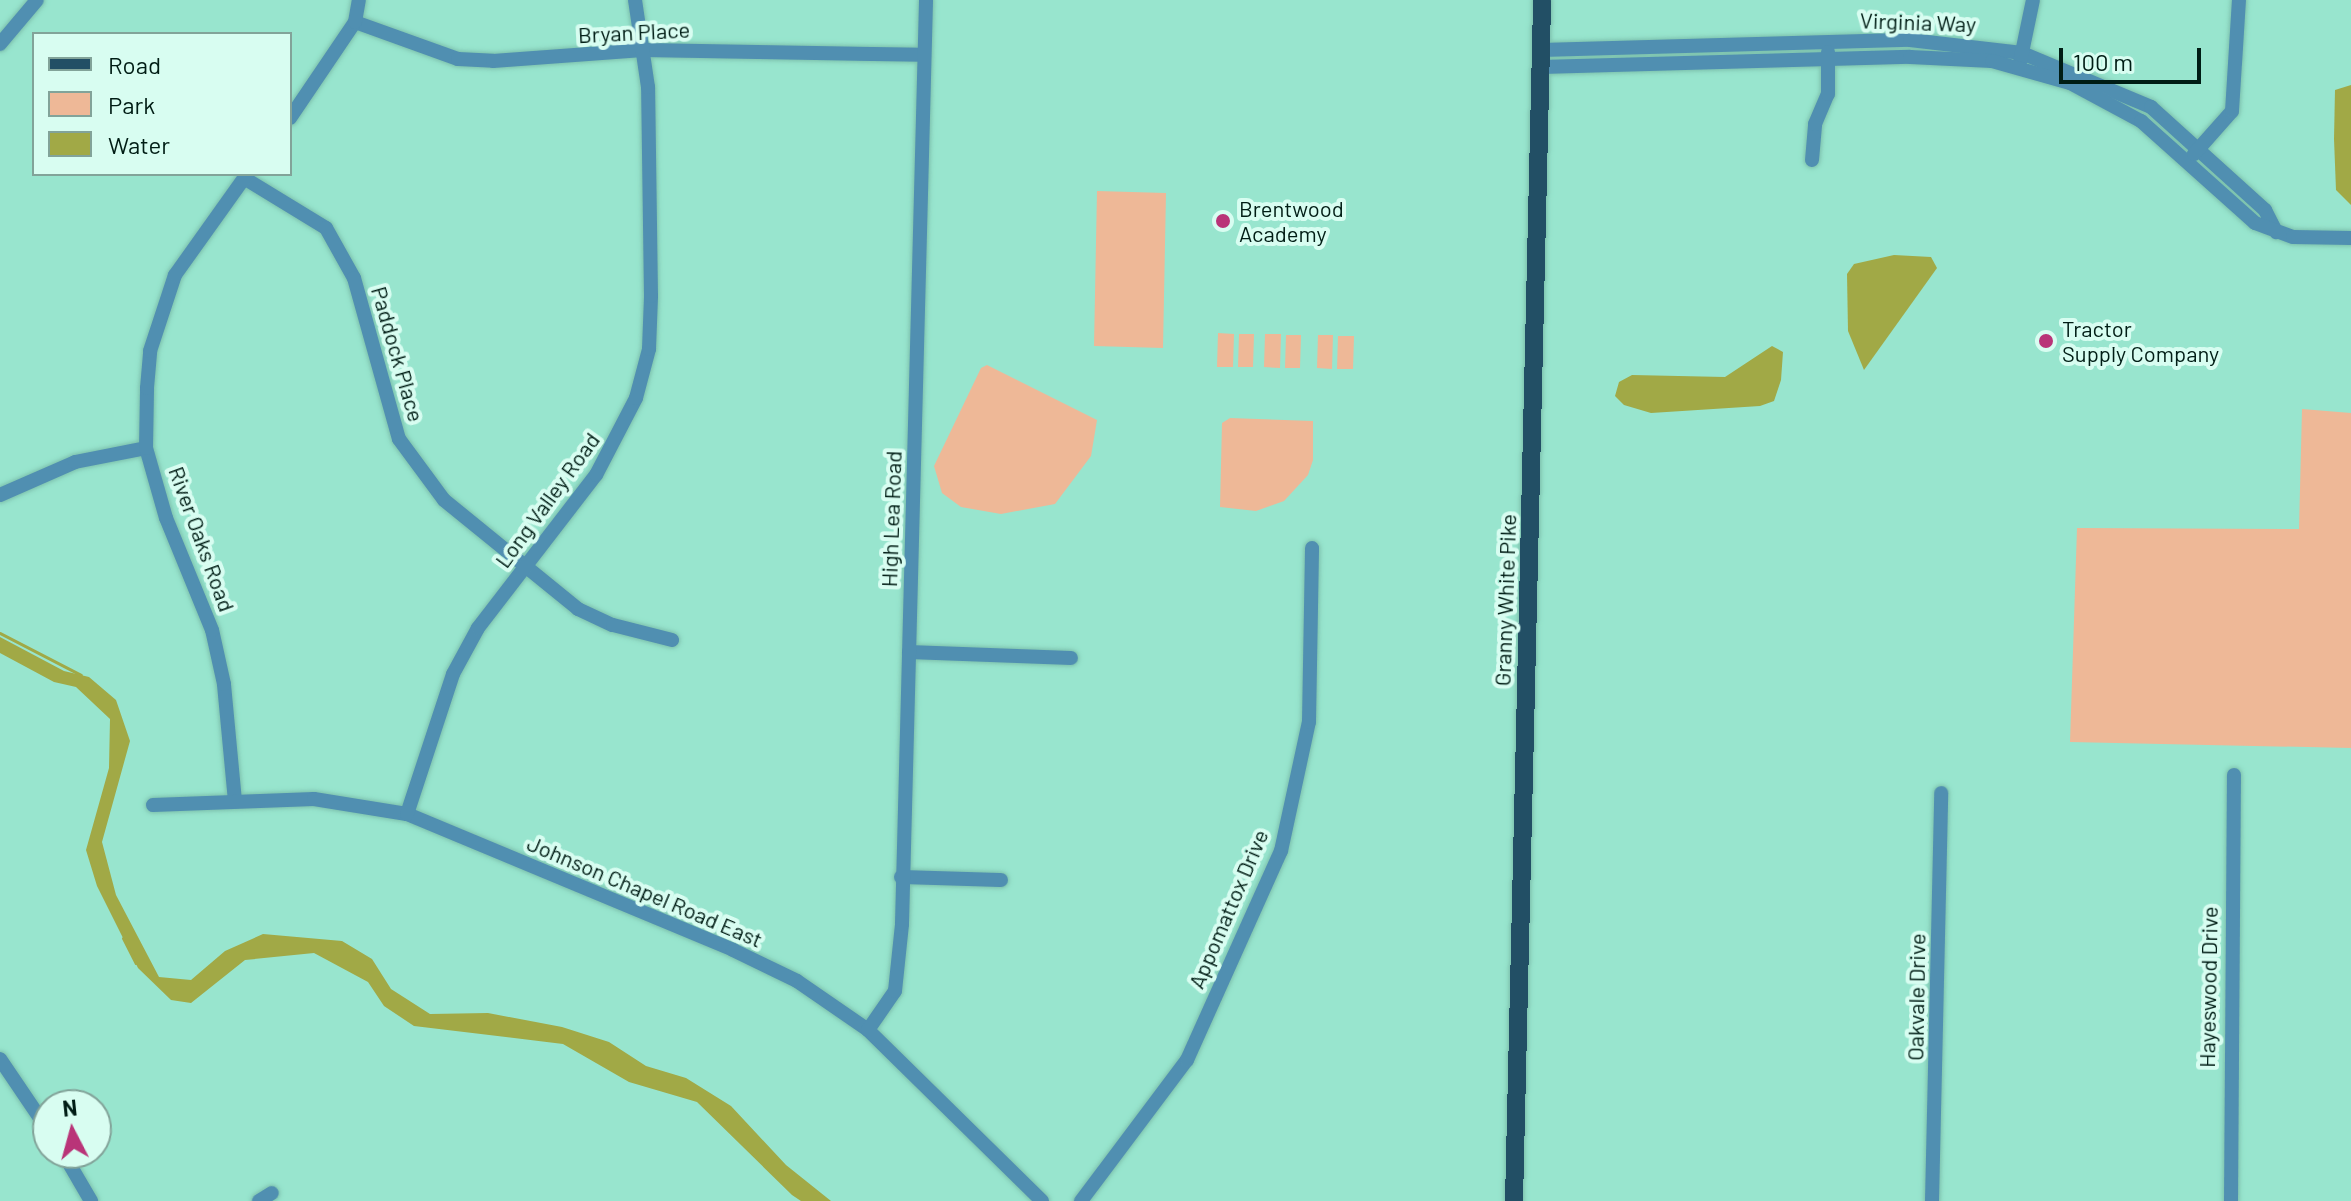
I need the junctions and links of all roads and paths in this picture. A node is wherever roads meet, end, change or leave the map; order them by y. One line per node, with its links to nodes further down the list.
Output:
1 (37, 0): 10 (street)
2 (359, 0): 8 (street)
3 (635, 0): 11 (street, Long Valley Road)
4 (926, 0): 12 (street, High Lea Road)
5 (1542, 0): 13 (main road, Granny White Pike)
6 (2033, 0): 15 (street)
7 (2239, 0): 17 (street)
8 (355, 22): 11 (street, Bryan Place); 16 (street)
9 (1827, 42): 13 (street, Virginia Way); 14 (street); 15 (street, Virginia Way)
10 (0, 44)
11 (643, 50): 12 (street, Bryan Place); 26 (street, Long Valley Road)
12 (922, 55): 28 (street, High Lea Road)
13 (1541, 58): 14 (street, Virginia Way); 44 (main road, Granny White Pike)
14 (1828, 59): 15 (street, Virginia Way); 18 (street)
15 (2020, 60): 17 (street, Virginia Way); 19 (street, Virginia Way)
16 (292, 115)
17 (2200, 148): 19 (street); 21 (street, Virginia Way)
18 (1812, 160)
19 (2188, 160): 21 (street, Virginia Way)
20 (246, 176): 23 (street, River Oaks Road); 26 (street, Paddock Place)
21 (2276, 232): 22 (street, Virginia Way)
22 (2351, 238)
23 (146, 448): 24 (street); 32 (street, River Oaks Road)
24 (0, 495)
25 (1312, 548): 43 (street, Appomattox Drive)
26 (525, 570): 27 (street, Paddock Place); 34 (street, Long Valley Road)
27 (672, 640)
28 (909, 652): 29 (street); 35 (street, High Lea Road)
29 (1071, 658)
30 (2234, 775): 46 (street, Hayeswood Drive)
31 (1941, 793): 45 (street, Oakvale Drive)
32 (235, 801): 33 (street, Johnson Chapel Road East); 34 (street, Johnson Chapel Road East)
33 (153, 805)
34 (407, 814): 37 (street, Johnson Chapel Road East)
35 (901, 877): 36 (street); 37 (street, High Lea Road)
36 (1001, 880)
37 (868, 1030): 42 (street, Johnson Chapel Road East)
38 (0, 1059): 39 (street)
39 (32, 1106)
40 (72, 1169): 41 (street)
41 (91, 1201)
42 (1042, 1201)
43 (1081, 1201)
44 (1514, 1201)
45 (1932, 1201)
46 (2231, 1201)

